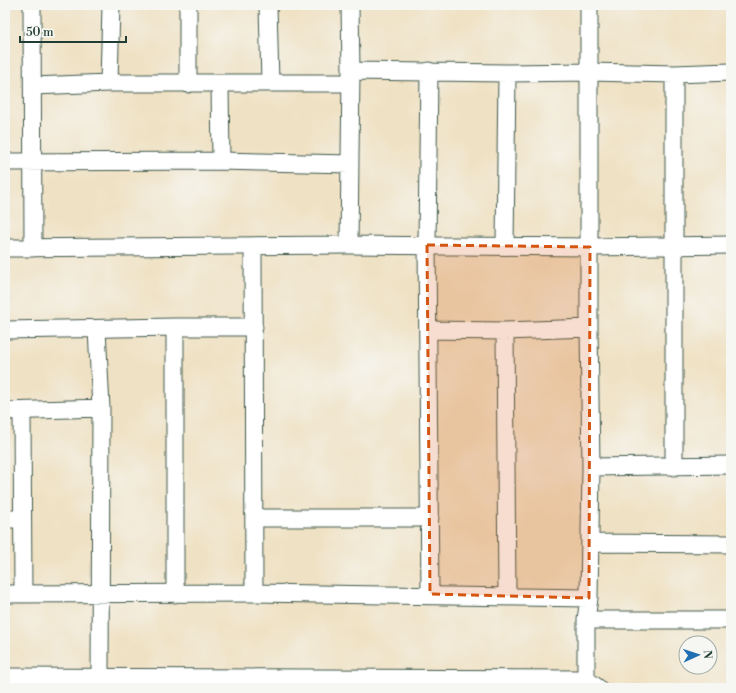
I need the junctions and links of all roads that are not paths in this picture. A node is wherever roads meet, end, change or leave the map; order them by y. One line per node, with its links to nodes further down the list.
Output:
1 (32, 5): 17 (street)
2 (111, 5): 13 (street)
3 (188, 5): 15 (street)
4 (268, 5): 14 (street)
5 (350, 5): 12 (street)
6 (589, 5): 8 (street)
7 (429, 72): 10 (street); 12 (street); 23 (street)
8 (590, 72): 10 (street); 11 (street); 28 (street)
9 (731, 72): 11 (street)
10 (507, 73): 24 (street)
11 (674, 74): 26 (street)
12 (351, 77): 14 (street); 21 (street)
13 (109, 83): 15 (street); 17 (street)
14 (270, 83): 16 (street)
15 (188, 84): 16 (street)
16 (220, 84): 18 (street)
17 (33, 86): 20 (street)
18 (221, 161): 20 (street); 21 (street)
19 (5, 162): 20 (street)
20 (34, 162): 30 (street)
21 (350, 164): 22 (street)
22 (349, 245): 23 (street); 27 (street)
23 (427, 245): 24 (street); 36 (street)
24 (505, 245): 28 (street)
25 (731, 245): 26 (street)
26 (675, 246): 28 (street); 43 (street)
27 (253, 247): 30 (street); 32 (street)
28 (590, 247): 33 (street)
29 (5, 248): 30 (street)
30 (33, 248)
31 (174, 327): 32 (street); 34 (street); 54 (street)
32 (254, 327): 44 (street)
33 (589, 328): 37 (street); 42 (street)
34 (97, 329): 35 (street); 38 (street)
35 (5, 330)
36 (428, 330): 37 (street); 45 (street)
37 (505, 330): 56 (street)
38 (100, 408): 40 (street); 53 (street)
39 (5, 411): 40 (street)
40 (22, 411): 47 (street)
41 (731, 466): 43 (street)
42 (591, 467): 43 (street); 48 (street)
43 (674, 467)
44 (254, 518): 45 (street); 50 (street)
45 (430, 518): 55 (street)
46 (5, 519): 47 (street)
47 (22, 519): 52 (street)
48 (590, 543): 49 (street); 57 (street)
49 (731, 544)
50 (254, 593): 54 (street); 55 (street)
51 (5, 594): 52 (street)
52 (23, 594): 53 (street)
53 (101, 594): 54 (street); 61 (street)
54 (175, 594)
55 (430, 594): 56 (street)
56 (507, 595): 57 (street)
57 (589, 598): 58 (street)
58 (586, 620): 59 (street); 66 (street)
59 (731, 620)
60 (5, 677): 61 (street)
61 (100, 678): 62 (street)
62 (290, 683): 63 (street)
63 (411, 683): 64 (street)
64 (486, 684): 65 (street)
65 (561, 684): 66 (street)
66 (592, 684)

